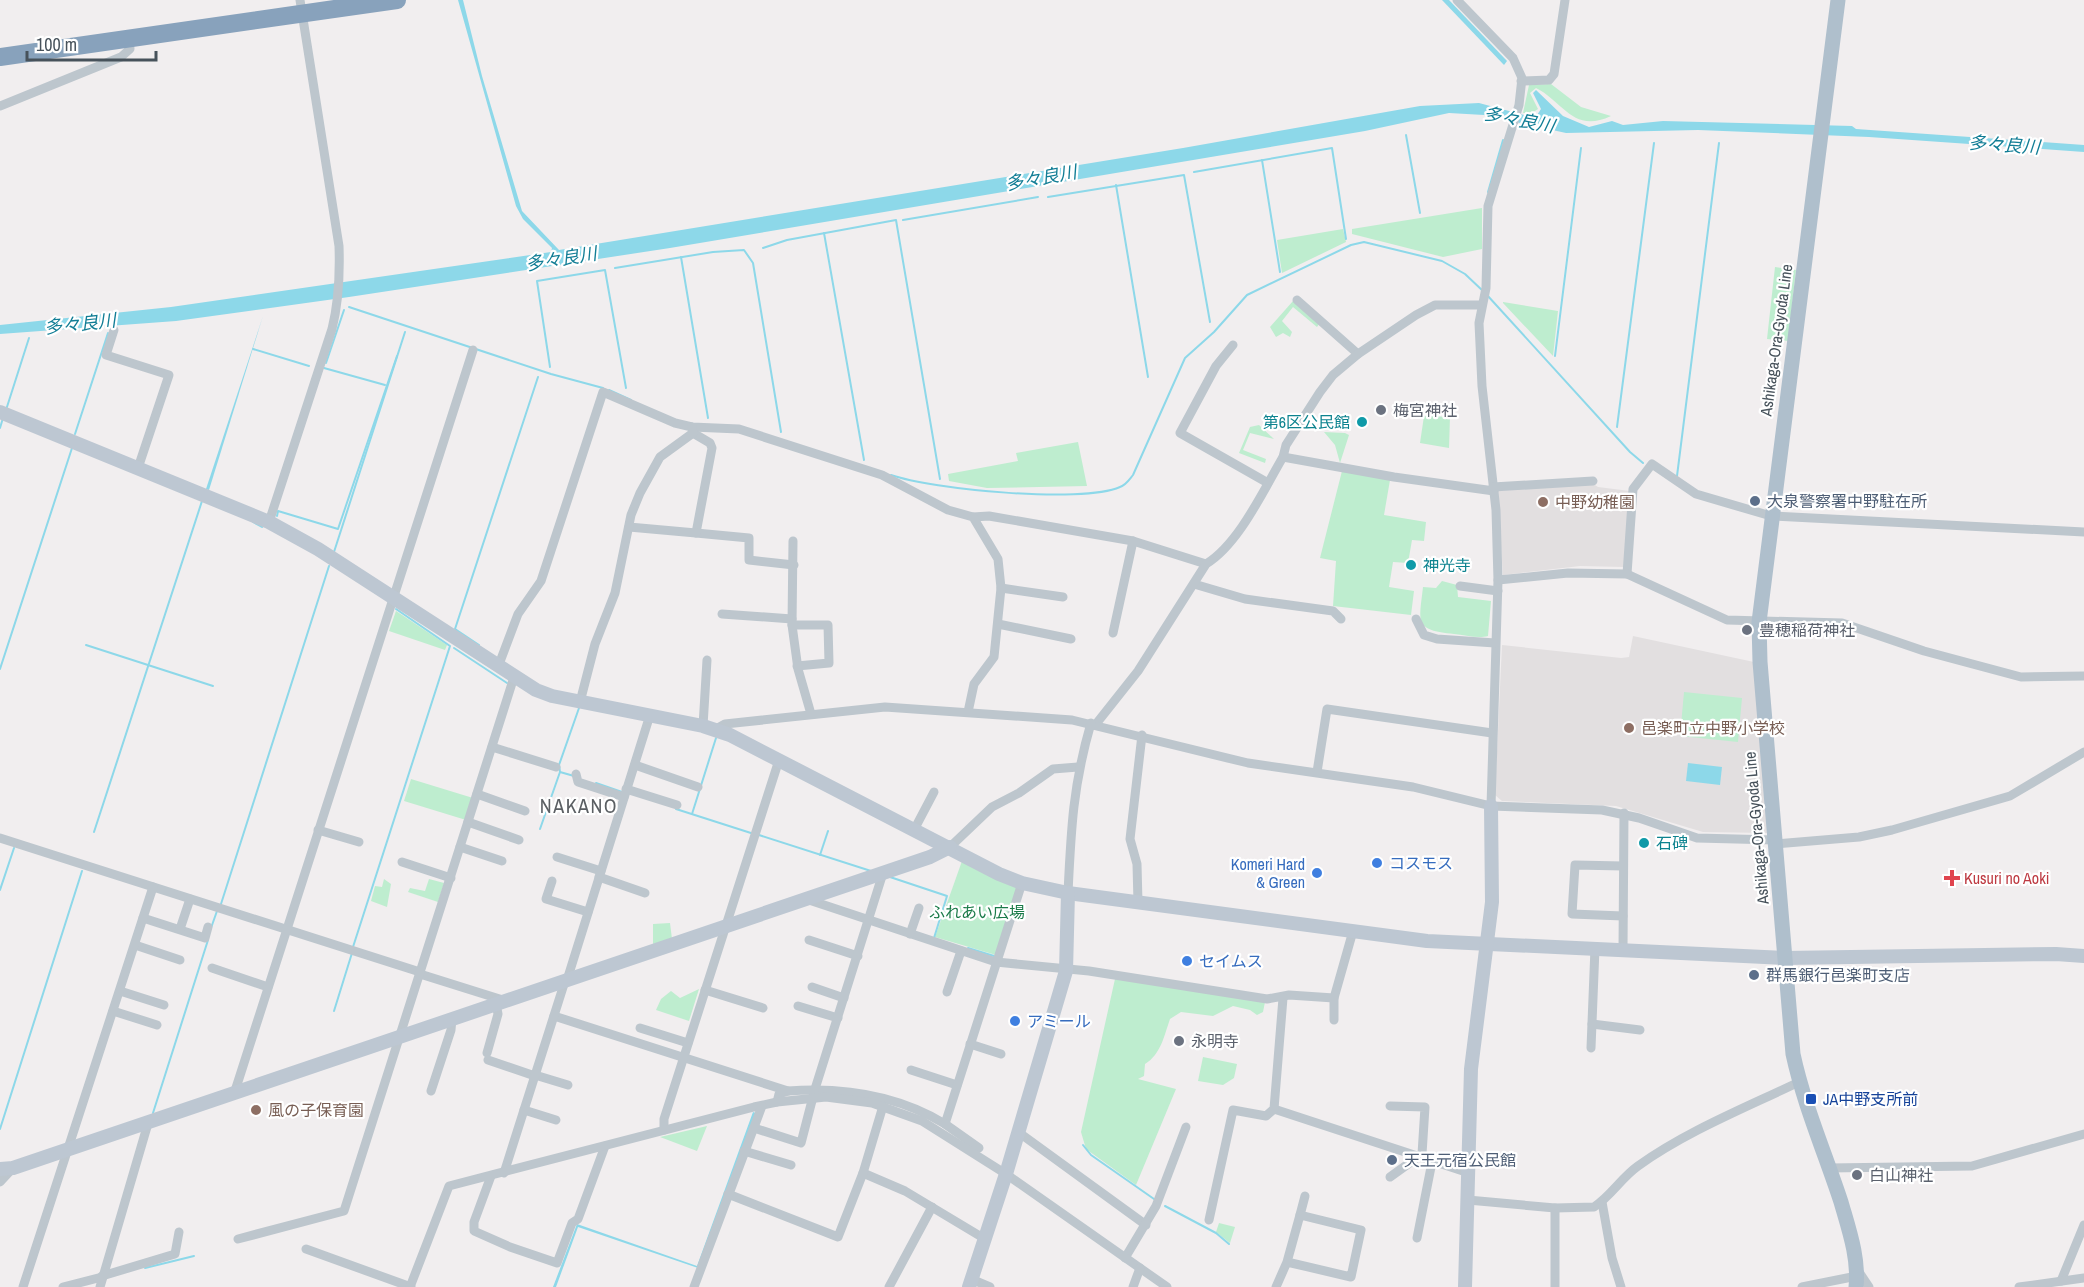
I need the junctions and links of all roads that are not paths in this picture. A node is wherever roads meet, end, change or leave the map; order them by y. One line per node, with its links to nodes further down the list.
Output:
1 (397, 0): 5 (highway)
2 (1457, 0): 8 (street)
3 (1565, 0): 8 (street)
4 (1838, 0): 23 (main road, Ashikaga-Ora-Gyoda Line)
5 (301, 6): 6 (highway); 25 (street)
6 (129, 38): 7 (highway); 9 (street)
7 (0, 57)
8 (1521, 81): 11 (street)
9 (0, 106)
10 (1297, 300): 15 (street)
11 (1480, 305): 15 (street); 22 (street)
12 (114, 330): 19 (street)
13 (1233, 345): 21 (street)
14 (473, 350): 40 (street)
15 (1358, 354): 18 (street)
16 (0, 412): 19 (street)
17 (692, 430): 24 (street); 26 (street); 28 (street); 52 (street)
18 (1284, 457): 21 (street); 22 (street)
19 (138, 468): 25 (street)
20 (1593, 481): 22 (street)
21 (1268, 483): 31 (street)
22 (1493, 489): 34 (street)
23 (1771, 516): 27 (street); 33 (street); 45 (main road, Ashikaga-Ora-Gyoda Line)
24 (973, 517): 30 (street); 37 (street)
25 (269, 522): 40 (street)
26 (629, 527): 28 (street); 55 (street)
27 (2084, 532)
28 (696, 533): 32 (street)
29 (793, 541): 32 (street)
30 (1133, 541): 31 (street); 47 (street)
31 (1206, 564): 35 (street)
32 (794, 566): 44 (street)
33 (1627, 574): 34 (street); 45 (street)
34 (1498, 580): 38 (street)
35 (1194, 584): 42 (street); 59 (street)
36 (1460, 586): 38 (street)
37 (1001, 588): 39 (street); 46 (street)
38 (1498, 591): 49 (street)
39 (1063, 597)
40 (393, 598): 52 (street); 80 (street)
41 (722, 614): 44 (street)
42 (1341, 619)
43 (1416, 619): 49 (street)
44 (792, 622): 51 (street); 51 (street)
45 (1759, 622): 53 (street); 85 (main road, Ashikaga-Ora-Gyoda Line)
46 (998, 624): 48 (street); 56 (street)
47 (1113, 633)
48 (1071, 639)
49 (1496, 643): 61 (street)
50 (708, 660): 60 (street)
51 (797, 666): 58 (street)
52 (498, 667): 54 (street)
53 (2084, 676)
54 (514, 677): 55 (street); 63 (street)
55 (580, 702): 57 (street)
56 (968, 712): 58 (street); 59 (street)
57 (650, 714): 60 (street); 66 (street)
58 (811, 714): 60 (street)
59 (1094, 723): 62 (street); 68 (street)
60 (710, 728): 65 (street)
61 (1492, 733): 69 (street); 76 (street)
62 (1142, 735): 69 (street); 102 (street)
63 (492, 747): 67 (street); 74 (street)
64 (2084, 752): 85 (street)
65 (779, 760): 81 (street); 108 (street)
66 (635, 765): 71 (street); 73 (street)
67 (556, 767)
68 (1078, 767): 87 (street); 99 (street)
69 (1317, 772): 76 (street)
70 (576, 774): 73 (street)
71 (698, 787)
72 (934, 792): 81 (street)
73 (625, 793): 75 (street); 93 (street)
74 (477, 794): 77 (street); 79 (street)
75 (677, 805)
76 (1491, 806): 78 (street); 115 (street)
77 (525, 811)
78 (1624, 813): 85 (street); 91 (street)
79 (468, 822): 83 (street); 86 (street)
80 (318, 830): 84 (street); 111 (street)
81 (914, 830): 87 (street)
82 (0, 838): 97 (street)
83 (519, 840)
84 (359, 842)
85 (1775, 842): 122 (main road, Ashikaga-Ora-Gyoda Line)
86 (460, 847): 89 (street); 94 (street)
87 (950, 848): 92 (street); 96 (street)
88 (557, 857): 93 (street)
89 (502, 861)
90 (402, 862): 94 (street)
91 (1623, 866): 105 (street); 105 (street)
92 (883, 873): 101 (street); 107 (street)
93 (600, 874): 98 (street); 104 (street)
94 (451, 878): 127 (street)
95 (552, 881): 104 (street)
96 (1022, 883): 99 (street); 124 (street)
97 (153, 887): 100 (street); 106 (street)
98 (645, 893)
99 (1068, 893): 102 (street); 126 (street)
100 (190, 898): 110 (street); 111 (street)
101 (806, 899): 107 (street); 108 (street)
102 (1138, 903): 112 (street)
103 (919, 908): 113 (street)
104 (588, 912): 128 (street)
105 (1623, 916): 118 (street)
106 (143, 918): 110 (street); 116 (street)
107 (869, 921): 113 (street); 120 (street)
108 (726, 926): 128 (street); 131 (street)
109 (208, 927): 110 (street)
110 (180, 929)
111 (287, 929): 127 (street); 129 (street)
112 (1353, 931): 115 (street); 136 (street)
113 (910, 934): 119 (street)
114 (809, 940): 120 (street)
115 (1488, 944): 117 (street); 190 (street)
116 (135, 945): 123 (street); 132 (street)
117 (1595, 948): 118 (street); 146 (street)
118 (1623, 949): 122 (street)
119 (961, 951): 124 (street); 133 (street)
120 (858, 956): 134 (street)
121 (2084, 956): 122 (street)
122 (1785, 958): 158 (main road, Ashikaga-Ora-Gyoda Line)
123 (180, 960)
124 (996, 962): 126 (street); 152 (street)
125 (212, 968): 129 (street)
126 (1066, 971): 135 (street); 177 (street)
127 (420, 973): 137 (street); 150 (street)
128 (566, 980): 137 (street); 142 (street)
129 (268, 987): 161 (street)
130 (812, 987): 134 (street)
131 (705, 990): 140 (street); 151 (street)
132 (120, 991): 138 (street); 141 (street)
133 (947, 992)
134 (844, 998): 144 (street)
135 (1283, 998): 136 (street); 169 (street)
136 (1335, 998): 145 (street)
137 (501, 1002): 143 (street); 157 (street)
138 (164, 1005)
139 (798, 1006): 144 (street)
140 (763, 1008)
141 (113, 1011): 147 (street); 180 (street)
142 (554, 1016): 155 (street); 157 (street)
143 (452, 1018): 150 (street); 162 (street)
144 (838, 1018): 164 (street)
145 (1334, 1020)
146 (1592, 1024): 149 (street); 153 (street)
147 (157, 1026)
148 (640, 1028): 151 (street)
149 (1640, 1030)
150 (400, 1035): 161 (street); 207 (street)
151 (688, 1043): 155 (street)
152 (970, 1044): 154 (street); 160 (street)
153 (1591, 1048)
154 (1000, 1054)
155 (683, 1057): 163 (street); 176 (street)
156 (911, 1070): 160 (street)
157 (535, 1076): 159 (street); 170 (street)
158 (1799, 1083): 186 (main road, Ashikaga-Ora-Gyoda Line); 198 (street)
159 (568, 1085)
160 (957, 1085): 173 (street)
161 (235, 1091): 171 (street)
162 (431, 1091)
163 (788, 1091): 164 (street); 165 (street)
164 (815, 1094): 165 (street); 167 (street); 173 (street); 175 (street)
165 (777, 1102): 166 (street)
166 (762, 1106): 175 (street); 176 (street)
167 (883, 1106): 189 (street); 191 (street)
168 (1390, 1106): 183 (street)
169 (1274, 1108): 183 (street); 202 (street)
170 (524, 1110): 172 (street); 188 (street)
171 (149, 1120): 180 (street); 215 (street)
172 (556, 1120)
173 (945, 1124): 181 (street)
174 (1186, 1126): 203 (street)
175 (754, 1128): 182 (street)
176 (664, 1130): 179 (street)
177 (1018, 1132): 191 (street); 203 (street)
178 (2084, 1134): 186 (street)
179 (605, 1146): 188 (street); 192 (street)
180 (68, 1148): 187 (street); 218 (street)
181 (979, 1148)
182 (744, 1151): 185 (street); 195 (street)
183 (1420, 1158): 184 (street); 193 (street)
184 (1432, 1162): 190 (street); 206 (street)
185 (791, 1165)
186 (1829, 1168): 213 (main road, Ashikaga-Ora-Gyoda Line)
187 (6, 1169): 194 (street)
188 (504, 1173): 192 (street)
189 (863, 1173): 195 (street); 199 (street)
190 (1469, 1173): 197 (street)
191 (1006, 1174): 208 (street); 210 (street)
192 (491, 1176): 220 (street)
193 (1390, 1177)
194 (0, 1182)
195 (728, 1194): 221 (street)
196 (1305, 1196): 201 (street)
197 (1468, 1200): 200 (street); 227 (street)
198 (1602, 1202): 200 (street); 229 (street)
199 (932, 1207): 208 (street); 222 (street)
200 (1555, 1208): 228 (street)
201 (1300, 1215): 211 (street); 211 (street)
202 (1209, 1220)
203 (1146, 1225): 210 (street)
204 (2084, 1225): 216 (street)
205 (179, 1232): 215 (street)
206 (1417, 1238)
207 (238, 1239)
208 (985, 1239): 217 (street)
209 (306, 1249): 220 (street)
210 (1125, 1258): 212 (street)
211 (1287, 1262): 226 (street)
212 (1140, 1268): 224 (street); 225 (street)
213 (1857, 1277): 230 (street); 231 (street)
214 (2084, 1278): 216 (street)
215 (102, 1280): 219 (street)
216 (2061, 1281): 232 (street)
217 (970, 1283): 223 (street)
218 (23, 1287)
219 (63, 1287)
220 (411, 1287)
221 (694, 1287)
222 (889, 1287)
223 (990, 1287)
224 (1133, 1287)
225 (1167, 1287)
226 (1276, 1287)
227 (1465, 1287)
228 (1556, 1287)
229 (1621, 1287)
230 (1802, 1287)
231 (1869, 1287)
232 (2019, 1287)

